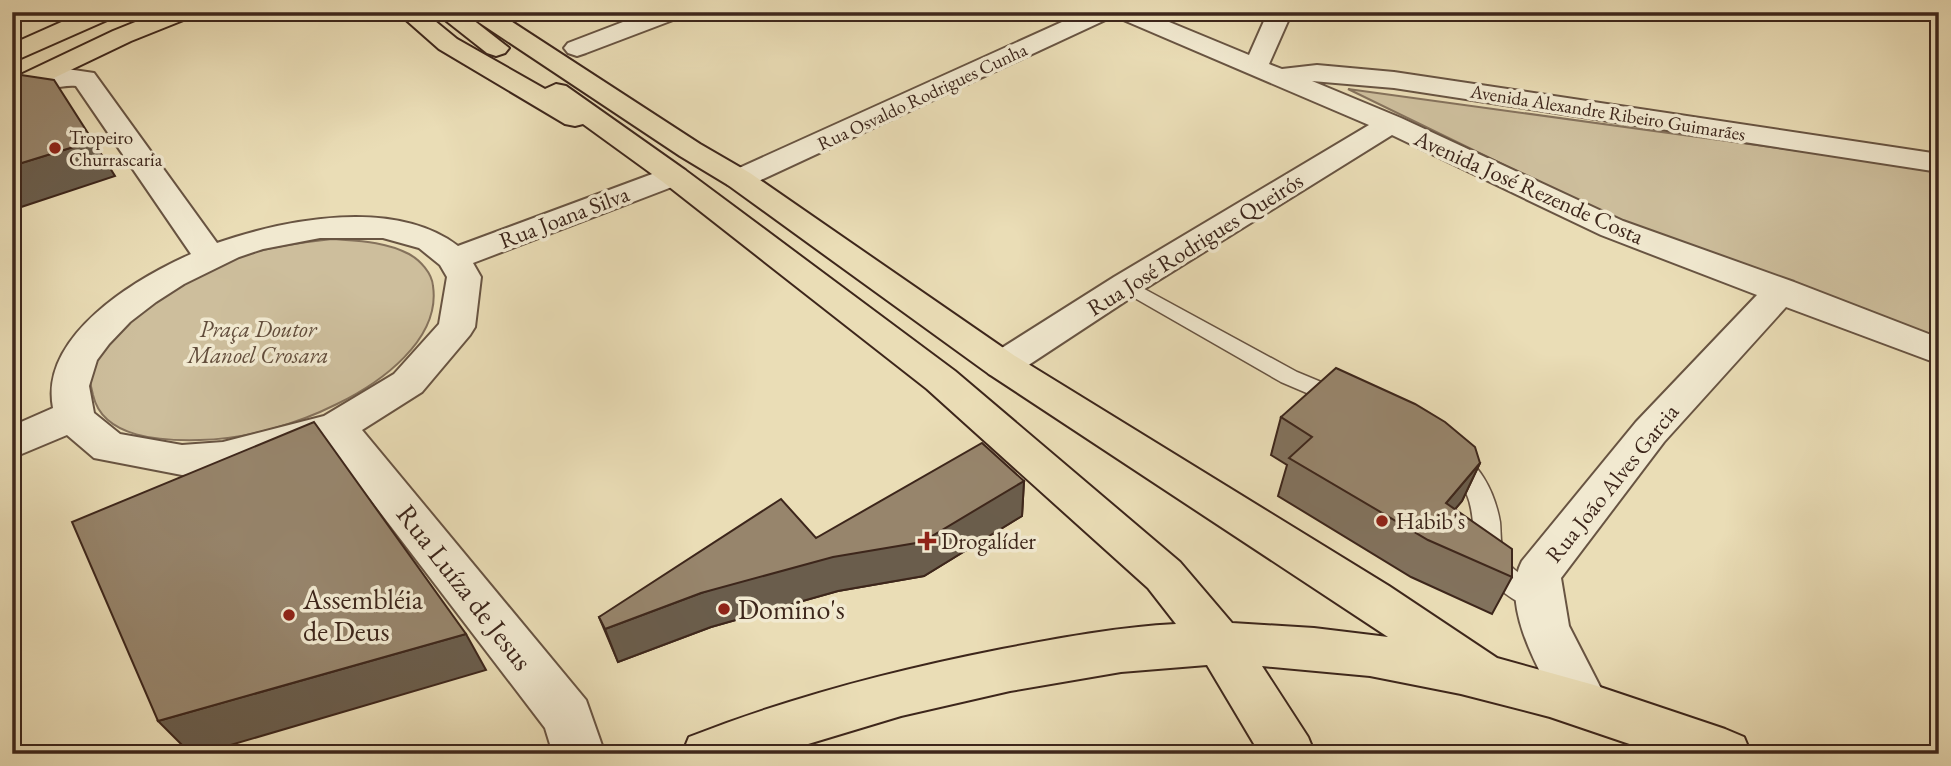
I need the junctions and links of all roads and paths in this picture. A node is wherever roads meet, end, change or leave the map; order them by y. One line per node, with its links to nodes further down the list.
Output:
1 (23, 12): 12 (lane)
2 (105, 12): 14 (main road)
3 (182, 12): 16 (main road)
4 (409, 12): 18 (main road)
5 (447, 12): 18 (main road)
6 (480, 12): 18 (main road)
7 (521, 12): 13 (main road)
8 (673, 12): 13 (street)
9 (1105, 12): 20 (street, Rua Osvaldo Rodrigues Cunha)
10 (1123, 12): 15 (street, Avenida José Rezende Costa)
11 (1280, 12): 15 (street)
12 (12, 17)
13 (577, 48): 18 (main road)
14 (12, 54)
15 (1265, 72): 17 (street, Avenida José Rezende Costa); 19 (street, Avenida Alexandre Ribeiro Guimarães)
16 (18, 87): 21 (street)
17 (1391, 124): 23 (street, Rua José Rodrigues Queirós); 24 (street, Avenida José Rezende Costa)
18 (671, 162): 20 (main road); 22 (street, Rua Joana Silva); 33 (main road)
19 (1939, 163)
20 (739, 180): 26 (main road)
21 (210, 257): 22 (street); 28 (street)
22 (454, 259): 29 (street)
23 (1126, 285): 26 (street, Rua José Rodrigues Queirós); 27 (lane)
24 (1782, 290): 25 (street, Avenida José Rezende Costa); 32 (street, Rua João Alves Garcia)
25 (1939, 352)
26 (1002, 365): 34 (main road)
27 (1362, 409)
28 (75, 415): 29 (street); 30 (street)
29 (337, 427): 36 (street, Rua Luíza de Jesus)
30 (12, 443)
31 (1431, 447): 32 (lane)
32 (1537, 598): 35 (street, Rua João Alves Garcia)
33 (1221, 645): 34 (main road); 37 (main road); 38 (main road)
34 (1484, 677): 35 (main road)
35 (1584, 704): 39 (main road)
36 (579, 754)
37 (708, 754)
38 (1289, 754)
39 (1725, 754)

